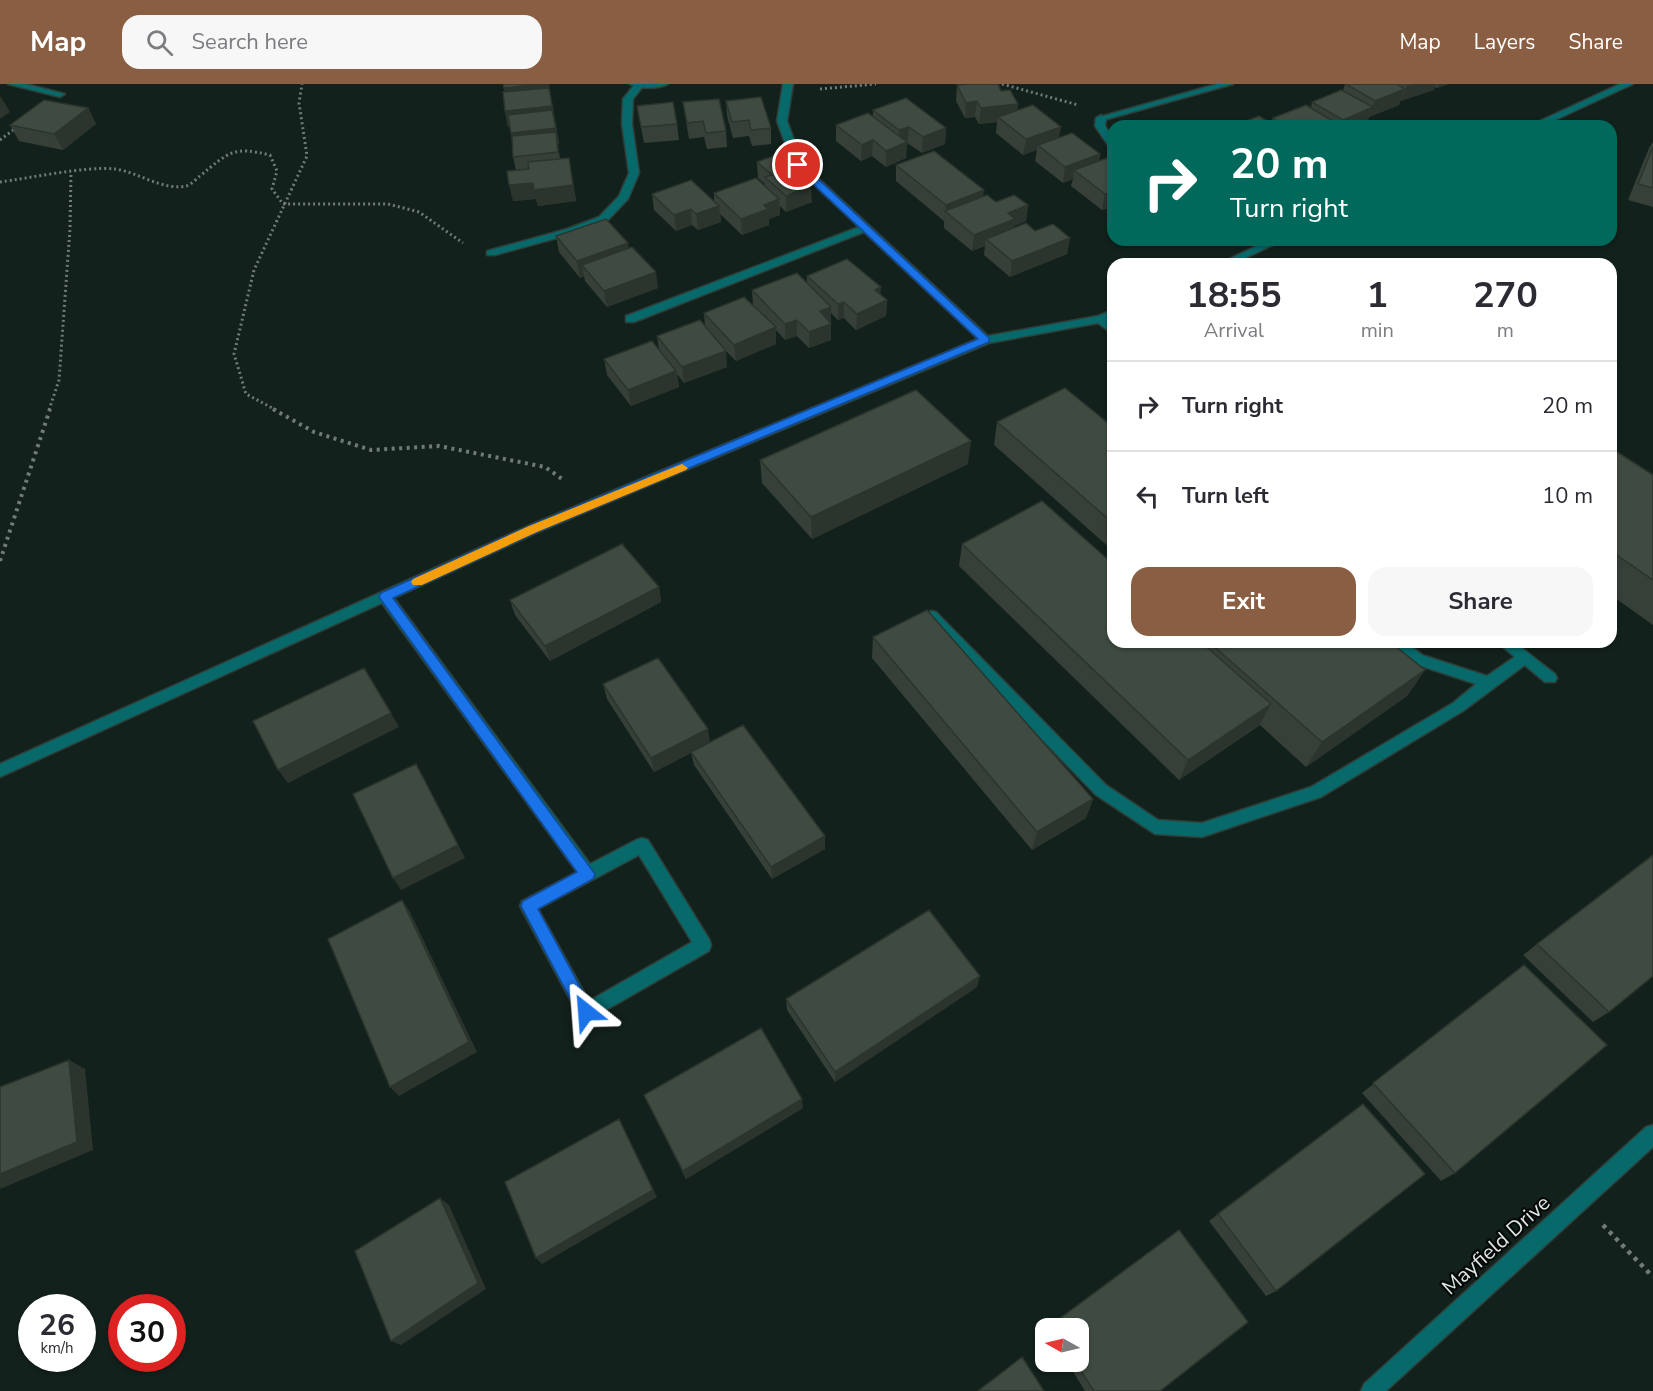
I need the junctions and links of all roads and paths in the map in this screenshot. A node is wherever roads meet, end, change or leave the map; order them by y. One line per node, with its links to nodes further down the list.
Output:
1 (13, 84): 10 (street)
2 (302, 84): 16 (path)
3 (637, 84): 4 (street); 19 (street)
4 (663, 84)
5 (876, 84): 9 (path)
6 (1002, 84): 11 (path)
7 (1228, 84): 11 (street)
8 (1628, 84): 12 (street)
9 (786, 88): 17 (street)
10 (60, 94)
11 (1114, 115): 13 (street)
12 (1547, 120)
13 (1107, 137)
14 (71, 172): 15 (path); 16 (path); 27 (path)
15 (0, 182)
16 (283, 204): 19 (path); 26 (path)
17 (866, 228): 22 (street); 25 (street)
18 (1264, 246): 20 (street)
19 (491, 253)
20 (1238, 258)
21 (1107, 316): 23 (street)
22 (630, 319)
23 (1100, 319): 24 (street); 25 (street)
24 (1107, 325)
25 (986, 340): 28 (street)
26 (571, 487)
27 (0, 561)
28 (385, 597): 35 (street); 36 (street)
29 (931, 616): 34 (street)
30 (1404, 648): 34 (street)
31 (1512, 648): 32 (street)
32 (1524, 658): 33 (street); 34 (street)
33 (1550, 678)
34 (1489, 682)
35 (0, 771)
36 (588, 874): 36 (street)
37 (1653, 1134): 38 (street, Mayfield Drive)
38 (1580, 1201): 39 (path); 40 (street, Mayfield Drive)
39 (1653, 1276)
40 (1371, 1391)

